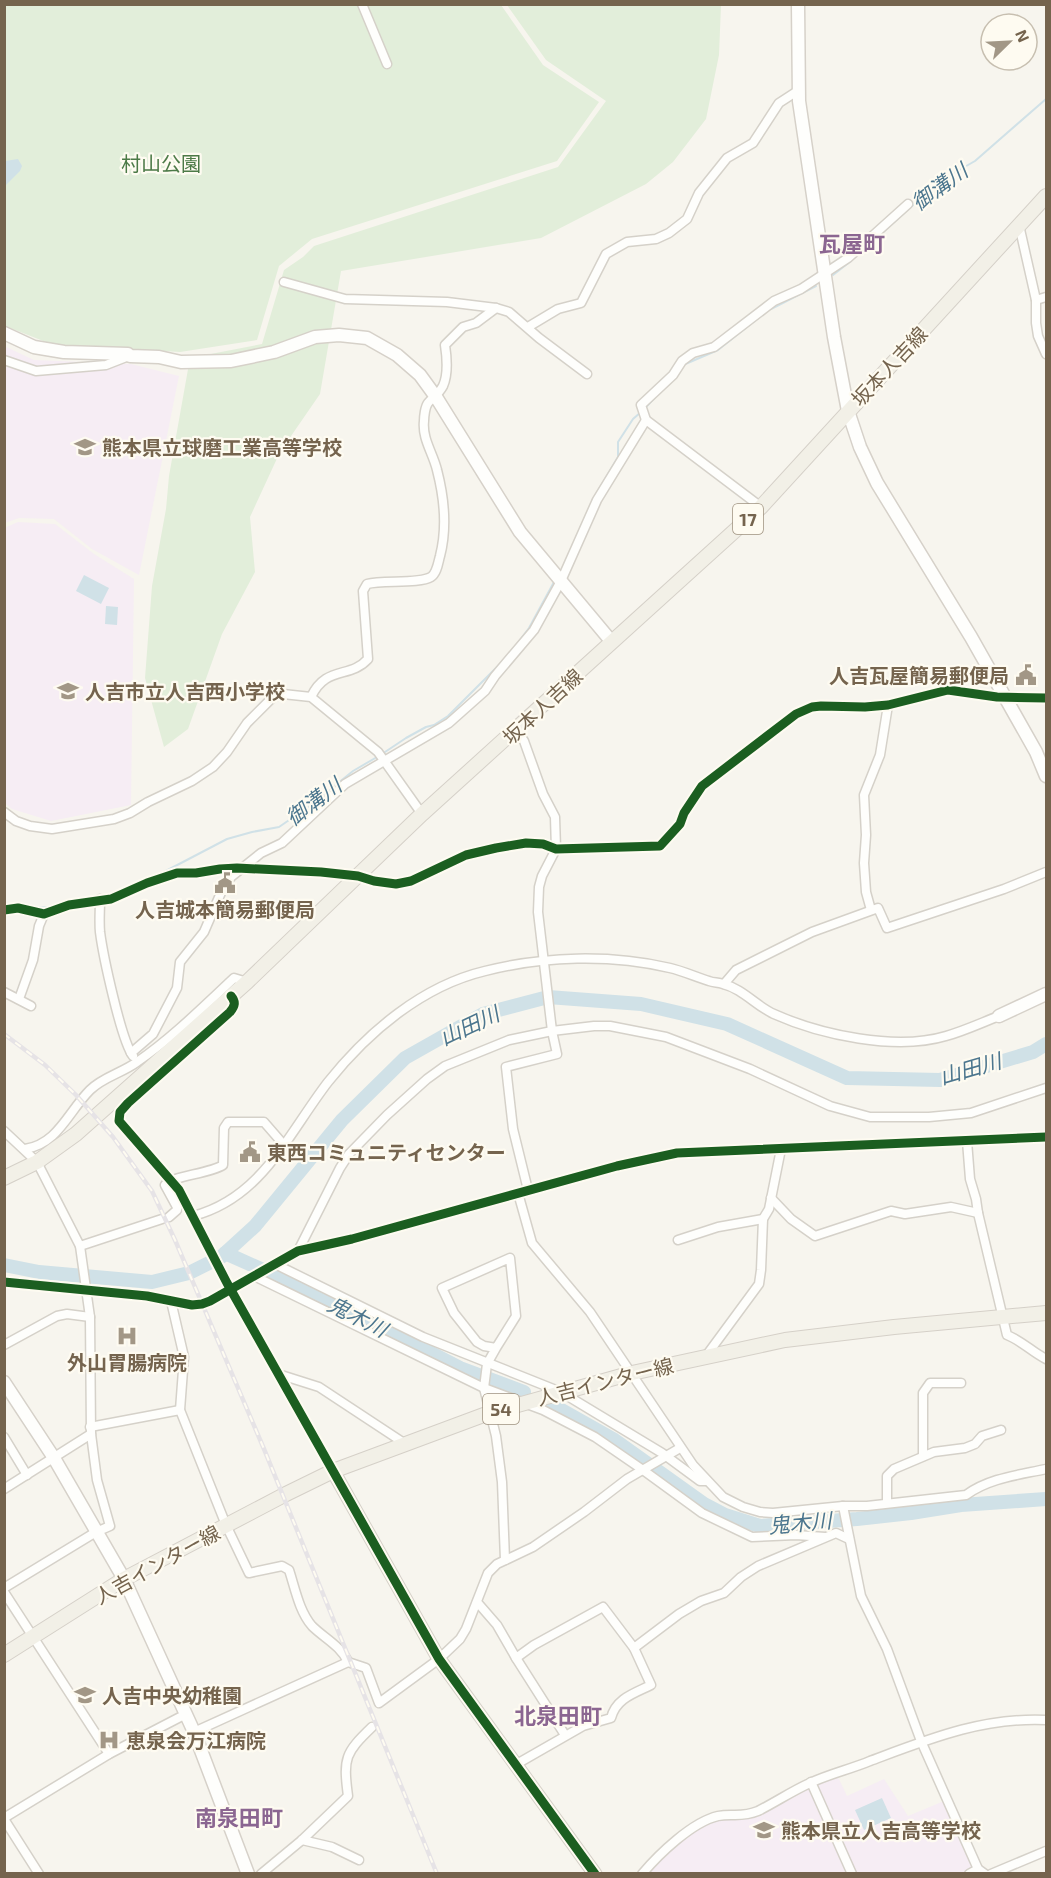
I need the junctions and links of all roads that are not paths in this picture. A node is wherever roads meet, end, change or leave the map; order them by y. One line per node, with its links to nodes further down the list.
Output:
1 (362, 4): 3 (street)
2 (798, 4): 4 (street)
3 (387, 64)
4 (799, 90): 8 (street); 13 (street)
5 (1047, 196): 7 (main road, 坂本人吉線 / 17)
6 (908, 204): 8 (street)
7 (1019, 225): 11 (street); 20 (main road, 坂本人吉線 / 17)
8 (825, 273): 20 (street); 21 (street)
9 (284, 282): 12 (street)
10 (1047, 297): 11 (street)
11 (1036, 300): 15 (street)
12 (496, 308): 13 (street); 19 (street)
13 (528, 327): 18 (street)
14 (4, 333): 16 (street)
15 (1047, 354)
16 (130, 356): 17 (street); 19 (street)
17 (4, 360)
18 (587, 374)
19 (436, 397): 23 (street); 26 (street)
20 (848, 411): 22 (main road, 坂本人吉線 / 17); 25 (street)
21 (646, 420): 22 (street); 23 (street)
22 (761, 507): 24 (main road, 坂本人吉線 / 17)
23 (561, 581): 24 (street); 30 (street)
24 (611, 641): 29 (main road, 坂本人吉線 / 17)
25 (1003, 696): 27 (street); 28 (street); 31 (street)
26 (311, 697): 30 (street); 32 (street)
27 (1047, 698)
28 (888, 705): 34 (street); 40 (street)
29 (516, 730): 33 (main road, 坂本人吉線 / 17); 34 (street)
30 (386, 761): 33 (street); 35 (street)
31 (1047, 776)
32 (4, 812)
33 (422, 814): 37 (main road, 坂本人吉線 / 17)
34 (556, 849): 37 (street); 42 (street)
35 (242, 868): 37 (street); 38 (street); 52 (street)
36 (1047, 872): 40 (street)
37 (358, 876): 43 (main road, 坂本人吉線 / 17)
38 (100, 899): 41 (street); 52 (street)
39 (4, 910): 41 (street)
40 (871, 910): 44 (street)
41 (44, 914): 48 (street)
42 (545, 962): 44 (street); 51 (street); 58 (street)
43 (247, 982): 47 (main road, 坂本人吉線 / 17); 53 (street)
44 (724, 984): 50 (street)
45 (4, 992): 48 (street)
46 (1047, 994): 50 (street)
47 (231, 996): 61 (main road, 坂本人吉線 / 17); 63 (street)
48 (19, 999): 49 (street)
49 (31, 1006)
50 (999, 1016)
51 (552, 1031): 54 (street); 64 (street); 72 (street)
52 (131, 1053): 53 (street)
53 (138, 1061): 59 (street)
54 (1047, 1088)
55 (4, 1131): 59 (street)
56 (1047, 1137): 57 (street)
57 (967, 1141): 60 (street); 67 (street)
58 (284, 1145): 63 (street); 68 (street)
59 (24, 1149): 61 (street)
60 (781, 1149): 64 (street); 66 (street)
61 (37, 1162): 62 (main road, 坂本人吉線 / 17); 71 (street)
62 (4, 1178)
63 (170, 1179): 68 (street); 71 (street)
64 (528, 1190): 65 (street)
65 (518, 1193): 72 (street); 87 (street)
66 (771, 1198): 67 (street); 69 (street)
67 (978, 1213): 81 (street)
68 (195, 1219): 76 (street)
69 (763, 1219): 70 (street); 84 (street)
70 (678, 1240)
71 (80, 1246): 77 (street)
72 (298, 1251): 73 (street)
73 (275, 1264): 74 (street); 86 (street)
74 (254, 1276): 76 (street); 91 (street)
75 (4, 1282): 77 (street)
76 (229, 1286): 78 (street); 88 (street)
77 (86, 1289): 78 (street); 80 (street)
78 (171, 1301): 94 (street)
79 (1047, 1313): 81 (main road, 人吉インター線 / 54)
80 (90, 1317): 82 (street); 96 (street)
81 (1003, 1317): 84 (main road, 人吉インター線 / 54); 85 (street)
82 (4, 1345)
83 (496, 1348): 83 (street); 86 (street)
84 (706, 1357): 87 (main road, 人吉インター線 / 54)
85 (1047, 1359)
86 (488, 1364): 91 (street); 92 (street)
87 (632, 1373): 92 (main road, 人吉インター線 / 54); 100 (street)
88 (278, 1374): 99 (street); 106 (street)
89 (4, 1382): 103 (street)
90 (962, 1383): 102 (street)
91 (484, 1388): 93 (street); 95 (street)
92 (561, 1392): 93 (main road, 人吉インター線 / 54); 101 (street)
93 (524, 1402): 95 (main road, 人吉インター線 / 54); 104 (street)
94 (180, 1410): 96 (street); 112 (street)
95 (489, 1413): 99 (main road, 人吉インター線 / 54); 116 (street)
96 (90, 1430): 103 (street); 113 (street)
97 (1001, 1430): 102 (street)
98 (4, 1437): 107 (street)
99 (404, 1443): 106 (main road, 人吉インター線 / 54)
100 (680, 1448): 101 (street); 108 (street)
101 (665, 1456): 104 (street); 108 (street)
102 (923, 1456): 110 (street)
103 (54, 1458): 107 (street); 113 (street)
104 (646, 1469): 114 (street); 116 (street)
105 (1047, 1469): 110 (street)
106 (333, 1471): 112 (main road, 人吉インター線 / 54); 124 (street)
107 (27, 1475): 109 (street)
108 (708, 1481): 111 (street)
109 (4, 1489)
110 (887, 1503): 111 (street)
111 (843, 1506): 115 (street)
112 (226, 1525): 117 (main road, 人吉インター線 / 54); 125 (street)
113 (96, 1532): 117 (street); 118 (street)
114 (825, 1537): 115 (street); 121 (street)
115 (849, 1539): 131 (street)
116 (505, 1560): 119 (street)
117 (124, 1579): 120 (main road, 人吉インター線 / 54); 126 (street)
118 (4, 1590): 120 (street)
119 (477, 1602): 123 (street); 124 (street)
120 (32, 1637): 122 (main road, 人吉インター線 / 54); 132 (street)
121 (634, 1648): 123 (street); 130 (street)
122 (4, 1655)
123 (516, 1658): 130 (street)
124 (439, 1659): 125 (street); 133 (street)
125 (348, 1662): 129 (street)
126 (186, 1714): 129 (street); 132 (street)
127 (1047, 1720): 131 (street)
128 (372, 1727): 136 (street)
129 (194, 1732): 141 (street)
130 (566, 1735): 133 (street)
131 (921, 1740): 134 (street); 139 (street)
132 (109, 1754): 135 (street)
133 (515, 1765): 143 (street)
134 (811, 1782): 144 (street); 145 (street)
135 (4, 1818): 140 (street)
136 (302, 1840): 138 (street); 142 (street)
137 (1047, 1851): 147 (street)
138 (359, 1860)
139 (981, 1871): 146 (street)
140 (39, 1874)
141 (248, 1874)
142 (261, 1874)
143 (595, 1874)
144 (642, 1874)
145 (852, 1874)
146 (969, 1874)
147 (991, 1874)

